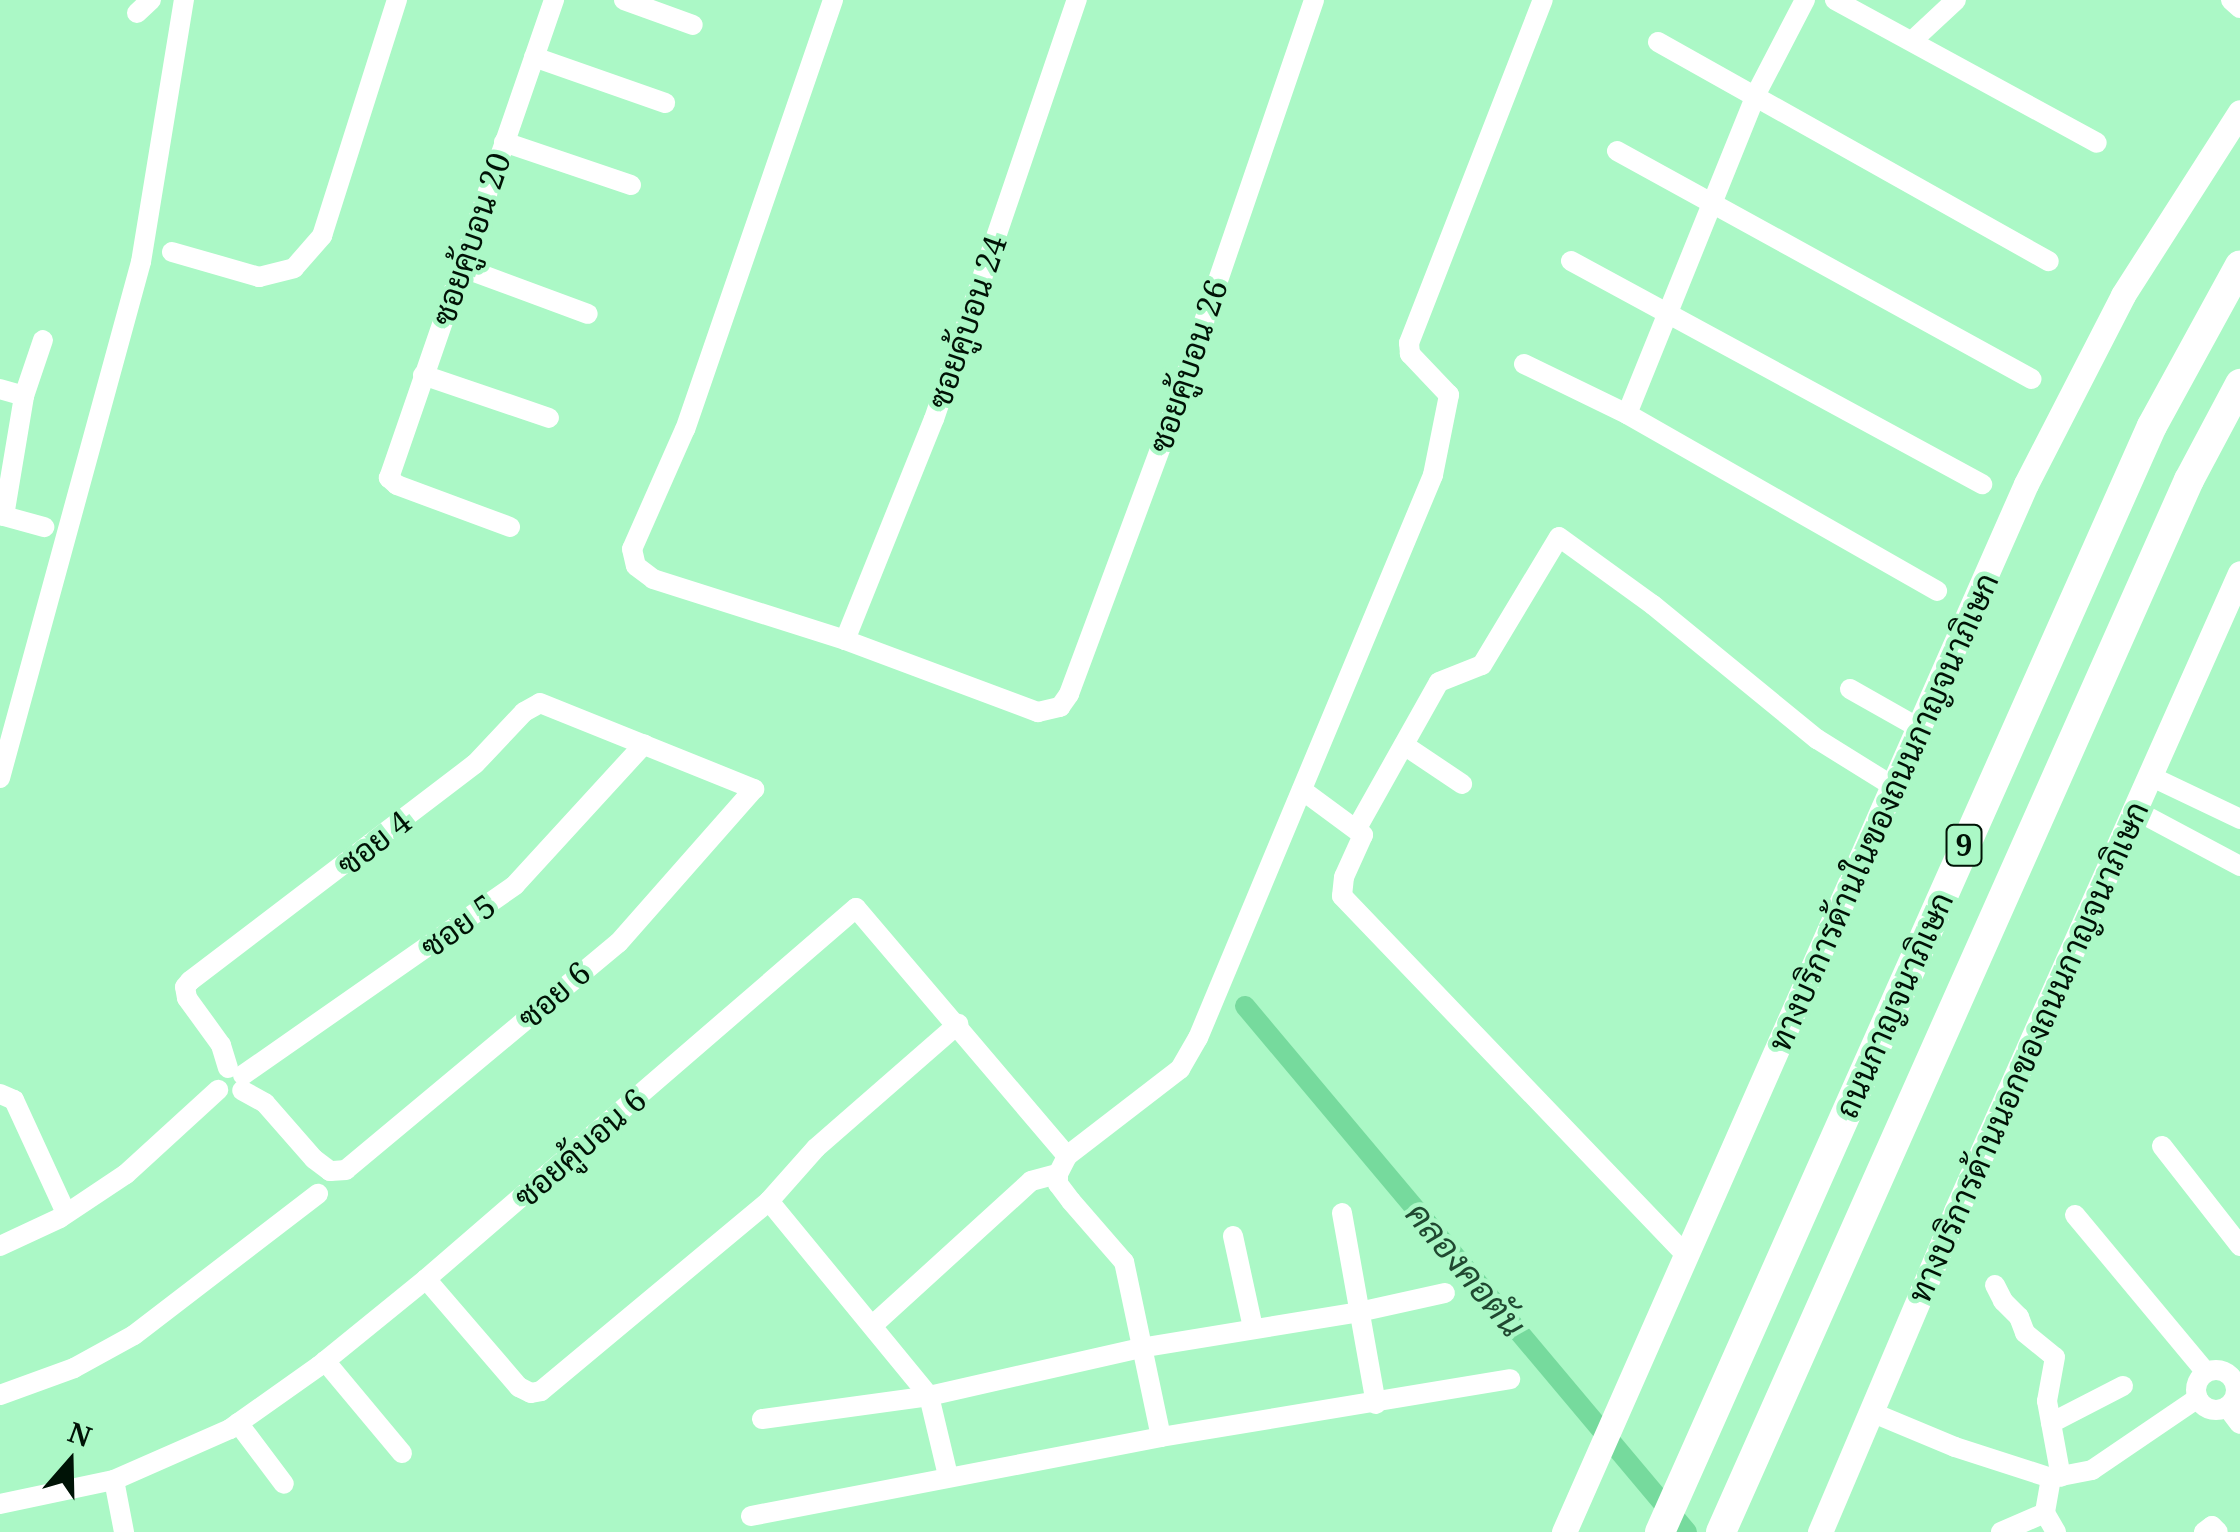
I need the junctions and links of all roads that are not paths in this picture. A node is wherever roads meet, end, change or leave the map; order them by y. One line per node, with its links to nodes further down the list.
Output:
1 (184, 0): 54 (street)
2 (397, 0): 26 (street)
3 (554, 0): 17 (street, ซอยคู้บอน 20)
4 (624, 0): 14 (street)
5 (833, 0): 48 (street)
6 (1078, 0): 48 (street, ซอยคู้บอน 24)
7 (1314, 0): 48 (street, ซอยคู้บอน 26)
8 (1543, 0): 57 (street)
9 (1806, 0): 18 (street)
10 (1835, 0): 15 (street)
11 (1956, 0): 15 (street)
12 (2231, 0): 13 (street)
13 (2240, 8)
14 (693, 25)
15 (1912, 41): 22 (street)
16 (1658, 42): 18 (street)
17 (534, 57): 19 (street); 21 (street, ซอยคู้บอน 20)
18 (1756, 94): 25 (street); 27 (street)
19 (665, 103)
20 (2240, 112): 50 (main road, ทางบริการด้านในของถนนกาญจนาภิเษก)
21 (504, 142): 24 (street); 30 (street, ซอยคู้บอน 20)
22 (2097, 143)
23 (1617, 151): 25 (street)
24 (631, 186)
25 (1714, 204): 32 (street); 36 (street)
26 (172, 252)
27 (2049, 261)
28 (1571, 262): 32 (street)
29 (2240, 265): 110 (highway, ถนนกาญจนาภิเษก / 9)
30 (461, 267): 31 (street); 35 (street, ซอยคู้บอน 20)
31 (588, 314)
32 (1669, 316): 40 (street); 42 (street)
33 (42, 340): 39 (street)
34 (1524, 364): 40 (street)
35 (423, 375): 41 (street); 44 (street, ซอยคู้บอน 20)
36 (2031, 380)
37 (2240, 384): 111 (highway, ถนนกาญจนาภิเษก / 9)
38 (0, 390): 39 (street)
39 (24, 396): 43 (street)
40 (1626, 414): 47 (street)
41 (549, 418)
42 (1982, 484)
43 (2, 516): 45 (street)
44 (510, 526)
45 (44, 527)
46 (2240, 573): 53 (main road, ทางบริการด้านนอกของถนนกาญจนาภิเษก)
47 (1936, 591)
48 (845, 640)
49 (1850, 689): 50 (street)
50 (1919, 728): 56 (main road, ทางบริการด้านในของถนนกาญจนาภิเษก)
51 (644, 744): 63 (street, ซอย 5); 63 (street, ซอย 4); 63 (street, ซอย 6)
52 (1404, 746): 55 (street); 56 (street); 60 (street)
53 (2150, 776): 58 (main road, ทางบริการด้านนอกของถนนกาญจนาภิเษก); 59 (street)
54 (0, 778)
55 (1462, 784)
56 (1894, 786): 75 (main road, ทางบริการด้านในของถนนกาญจนาภิเษก)
57 (1302, 790): 60 (street); 66 (street)
58 (2135, 810): 61 (street); 93 (main road, ทางบริการด้านนอกของถนนกาญจนาภิเษก)
59 (2240, 819)
60 (1357, 828): 75 (street)
61 (2240, 866)
62 (958, 1024): 66 (street, ซอยคู้บอน 6); 68 (street); 76 (street, ซอยคู้บอน 6)
63 (238, 1078): 69 (street)
64 (0, 1094): 69 (street)
65 (2162, 1146): 74 (street)
66 (1062, 1165): 80 (street); 82 (street, ซอยคู้บอน 6)
67 (318, 1194): 88 (street)
68 (769, 1201): 76 (street); 80 (street)
69 (66, 1213): 73 (street)
70 (1342, 1214): 79 (street)
71 (2075, 1216): 85 (street)
72 (1233, 1236): 81 (street)
73 (0, 1246)
74 (2240, 1246)
75 (1688, 1257): 109 (main road, ทางบริการด้านในของถนนกาญจนาภิเษก)
76 (426, 1279): 83 (street, ซอยคู้บอน 6)
77 (1996, 1285): 95 (street)
78 (1445, 1294): 79 (street)
79 (1359, 1312): 81 (street); 91 (street)
80 (872, 1325): 89 (street)
81 (1253, 1328): 82 (street)
82 (1140, 1348): 89 (street); 98 (street, ซอยคู้บอน 6)
83 (325, 1361): 96 (street, ซอยคู้บอน 6); 99 (street)
84 (2235, 1371): 85 (street); 92 (street)
85 (2206, 1372): 90 (street)
86 (1510, 1379): 91 (street)
87 (2123, 1386): 95 (street)
88 (0, 1395)
89 (929, 1396): 94 (street); 100 (street)
90 (2198, 1398): 92 (street); 101 (street)
91 (1376, 1404): 98 (street)
92 (2227, 1407): 97 (street)
93 (1872, 1412): 101 (street); 107 (main road, ทางบริการด้านนอกของถนนกาญจนาภิเษก)
94 (762, 1418)
95 (2051, 1423): 101 (street)
96 (238, 1424): 102 (street, ซอยคู้บอน 6); 103 (street)
97 (2240, 1424)
98 (1161, 1437): 100 (street)
99 (402, 1453)
100 (948, 1476): 106 (street)
101 (2056, 1477): 105 (street)
102 (114, 1480): 104 (street, ซอยคู้บอน 6); 108 (street)
103 (284, 1484)
104 (0, 1504)
105 (2045, 1513): 112 (street); 113 (street)
106 (751, 1516)
107 (1825, 1529)
108 (124, 1532)
109 (1564, 1532)
110 (1660, 1532)
111 (1720, 1532)
112 (2001, 1532)
113 (2056, 1532)
114 (2204, 1532): 115 (street)
115 (2218, 1532)

